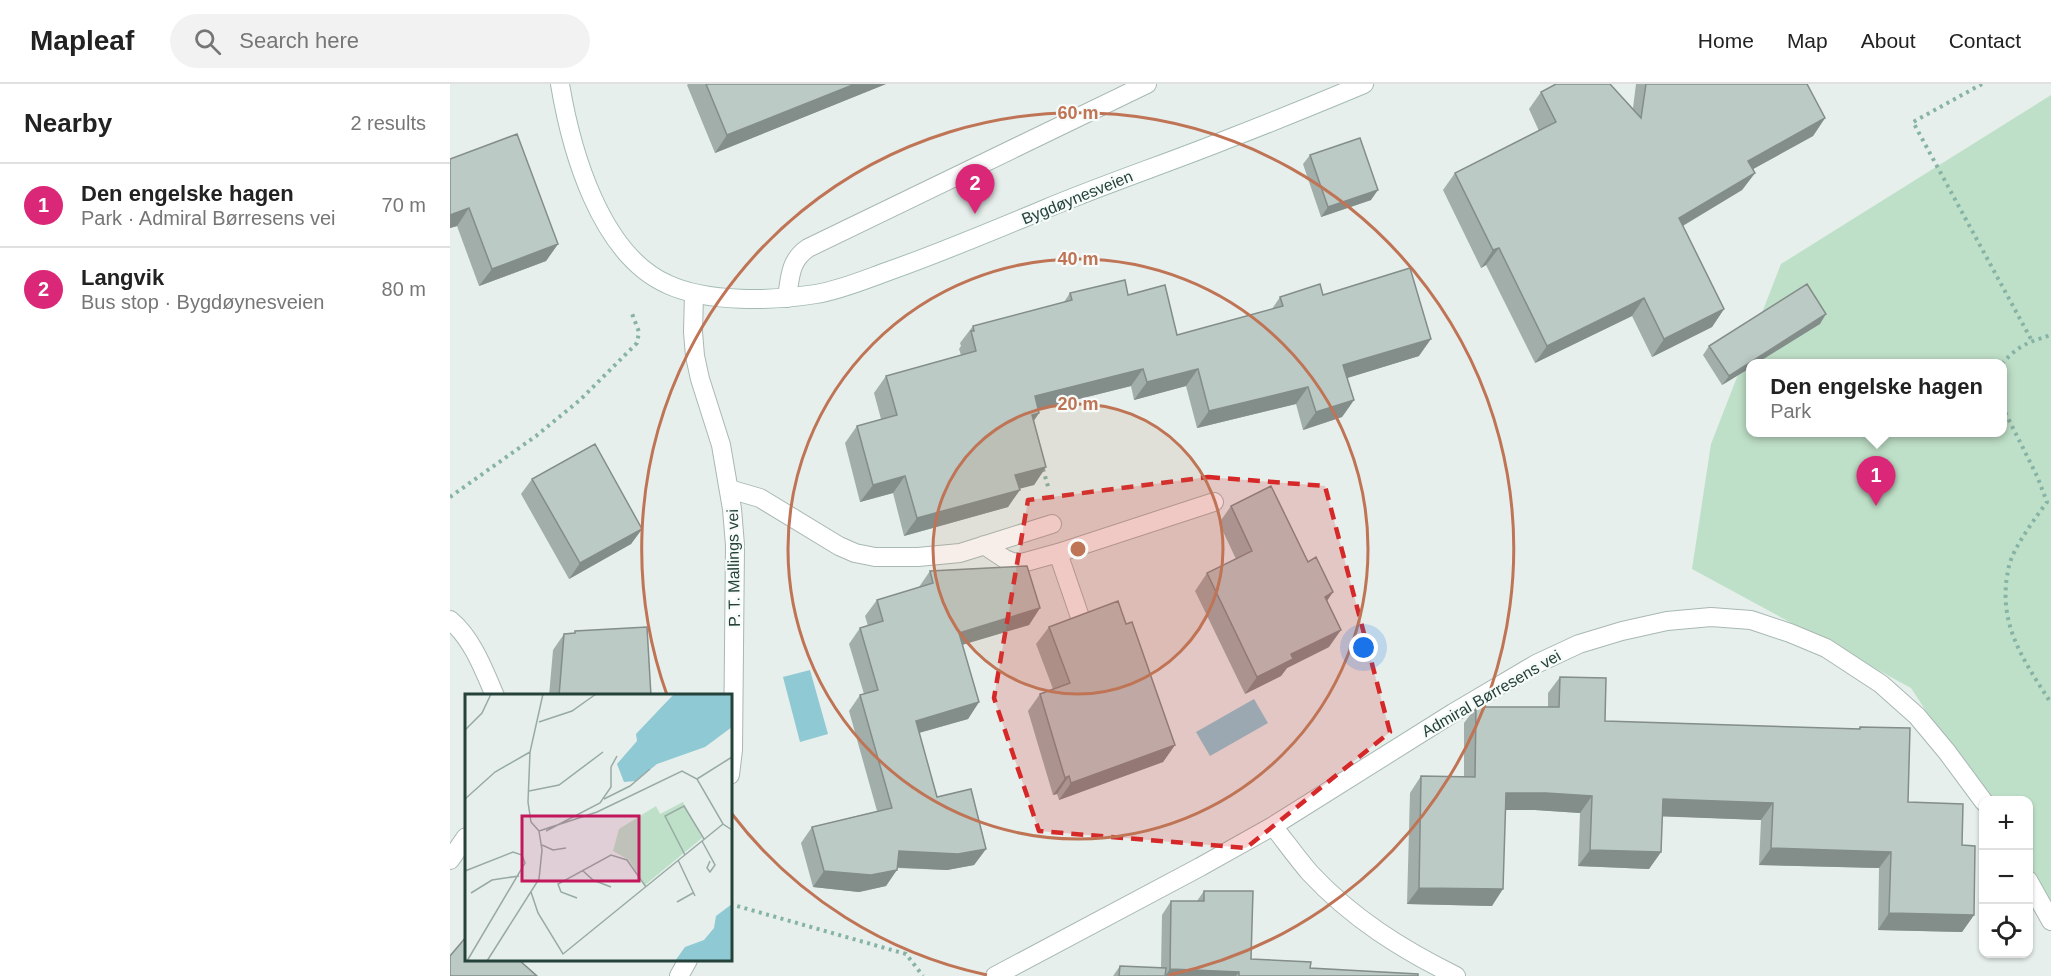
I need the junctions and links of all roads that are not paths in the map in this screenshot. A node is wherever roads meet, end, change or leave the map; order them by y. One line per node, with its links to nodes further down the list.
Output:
1 (560, 84): 4 (street, Bygdøynesveien)
2 (1147, 84): 5 (street)
3 (1364, 84): 5 (street, Bygdøynesveien)
4 (694, 294): 5 (street, Bygdøynesveien); 6 (street, P. T. Mallings vei)
5 (787, 298)
6 (729, 489): 9 (street); 14 (street, P. T. Mallings vei)
7 (1214, 502): 10 (street)
8 (1052, 524): 9 (street)
9 (984, 545): 10 (street)
10 (1058, 553): 11 (street)
11 (1080, 617)
12 (450, 620): 13 (street)
13 (494, 694)
14 (732, 758)
15 (1979, 796): 16 (street, Admiral Børresens vei)
16 (1273, 826): 23 (street, Admiral Børresens vei); 24 (street)
17 (465, 838): 18 (street)
18 (450, 860)
19 (2033, 889): 20 (street)
20 (2051, 921)
21 (687, 961): 22 (street)
22 (679, 976)
23 (995, 976)
24 (1456, 976)

